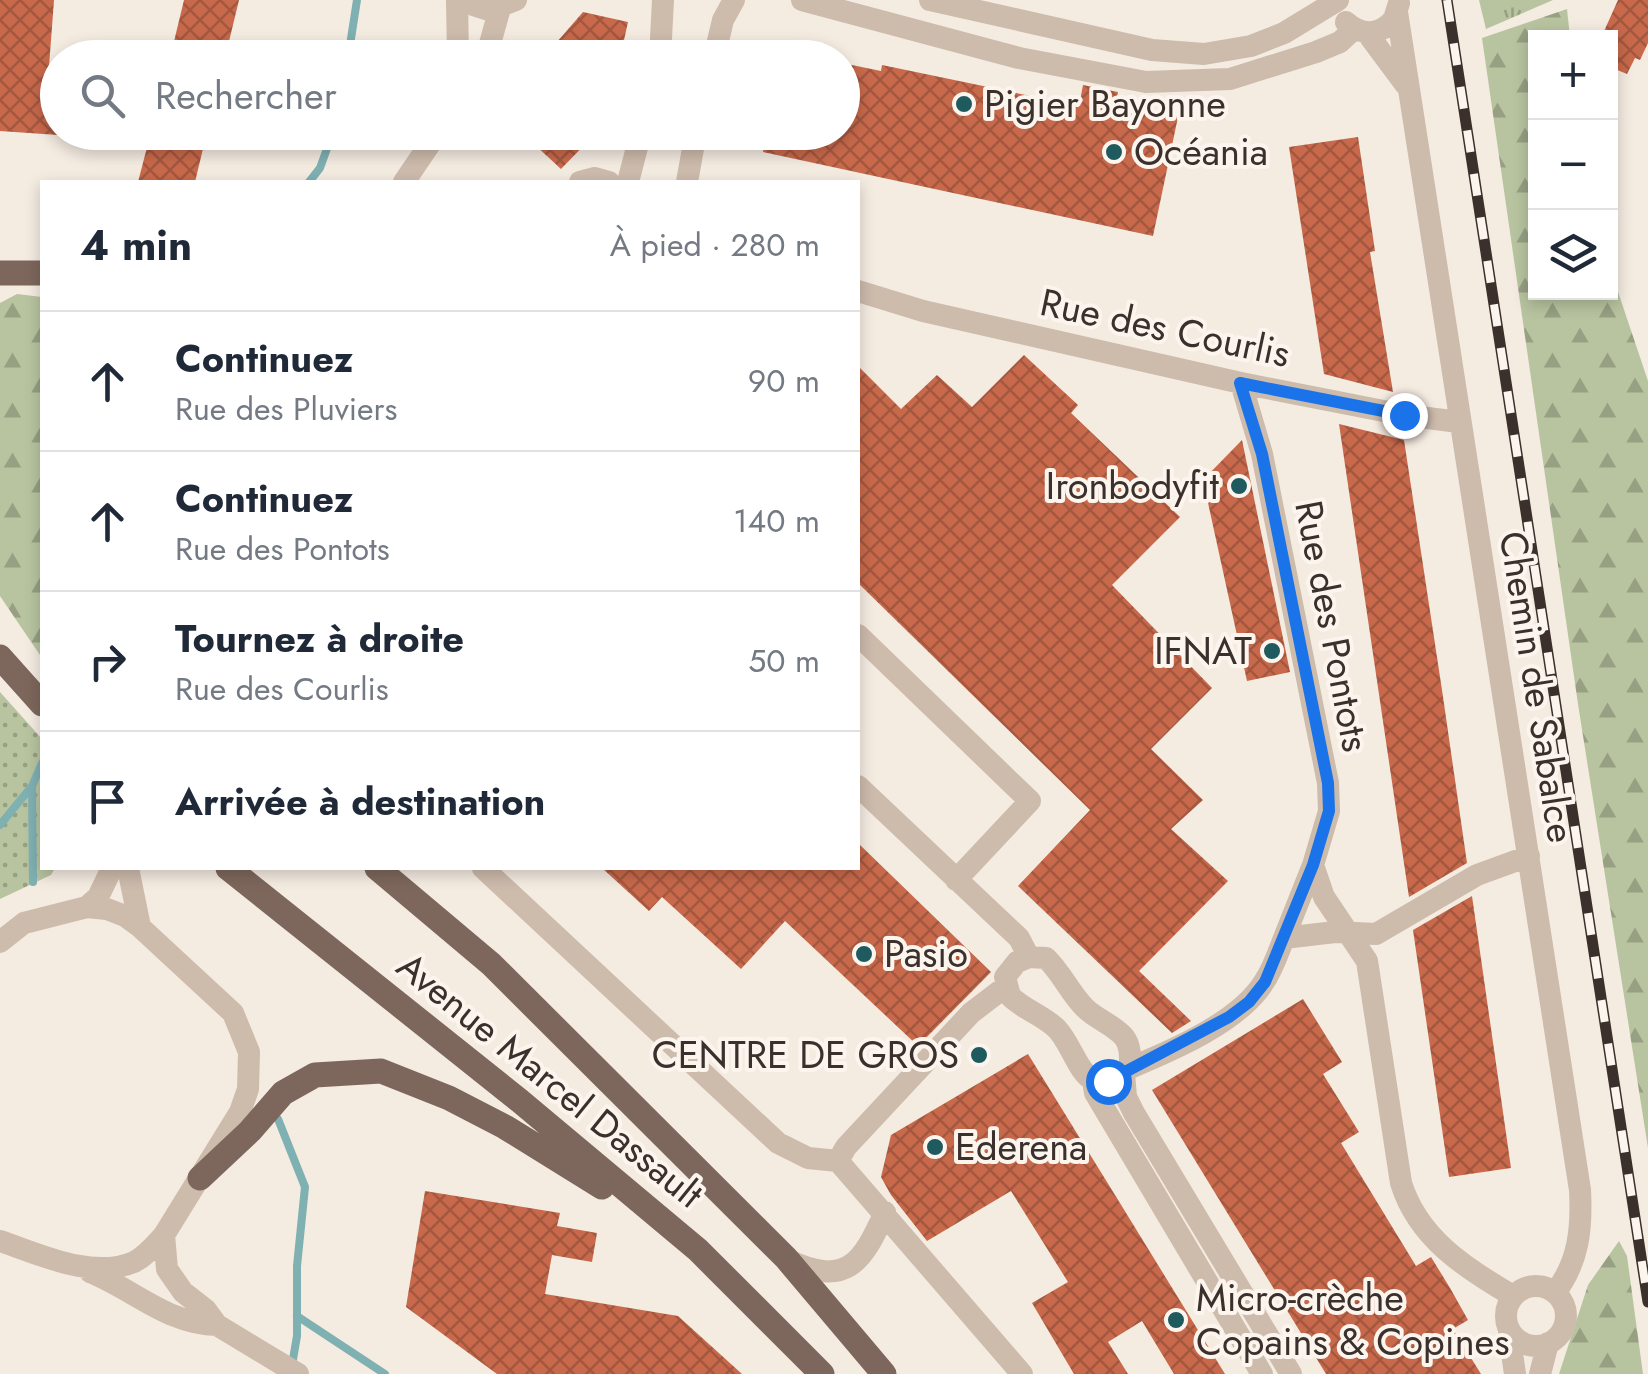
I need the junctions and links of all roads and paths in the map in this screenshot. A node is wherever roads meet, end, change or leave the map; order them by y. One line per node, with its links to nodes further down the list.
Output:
1 (458, 0): 7 (street); 10 (street)
2 (664, 0): 12 (street)
3 (734, 0): 13 (street)
4 (802, 0): 9 (street)
5 (930, 0): 6 (street)
6 (1338, 0): 9 (street, Chemin de Sabalce)
7 (508, 4): 11 (street)
8 (1398, 6): 9 (street); 14 (street, Chemin de Sabalce)
9 (1360, 30): 14 (street, Chemin de Sabalce)
10 (458, 40)
11 (493, 40)
12 (661, 40)
13 (719, 40)
14 (1407, 86): 25 (street, Chemin de Sabalce)
15 (426, 150): 18 (street)
16 (636, 150): 19 (street)
17 (692, 150): 20 (street)
18 (405, 180)
19 (629, 180)
20 (686, 180)
21 (0, 274): 22 (main road)
22 (40, 274)
23 (860, 293): 24 (street, Rue des Courlis)
24 (1240, 383): 25 (street, Rue des Courlis); 31 (street, Rue des Pontots)
25 (1460, 422): 30 (street, Chemin de Sabalce)
26 (860, 637): 37 (street)
27 (0, 657): 28 (main road)
28 (37, 698)
29 (860, 788): 37 (street)
30 (1529, 856): 42 (street); 57 (street, Chemin de Sabalce)
31 (1313, 865): 42 (street); 43 (street, Rue des Pontots)
32 (111, 870): 38 (street)
33 (128, 870): 41 (street)
34 (231, 870): 54 (main road, Avenue Marcel Dassault)
35 (379, 870): 55 (main road)
36 (485, 870): 49 (street)
37 (956, 880): 45 (street)
38 (87, 907): 39 (street); 41 (street)
39 (42, 919): 40 (street); 44 (street)
40 (0, 924)
41 (140, 927): 50 (street)
42 (1350, 932): 43 (street); 58 (street)
43 (1284, 938): 47 (street, Rue des Pontots)
44 (0, 942)
45 (1029, 958): 46 (street); 47 (street)
46 (1005, 987): 48 (street); 49 (street)
47 (1127, 1070): 48 (street, Rue des Pontots); 67 (street)
48 (1093, 1081): 66 (street)
49 (838, 1161): 51 (street)
50 (200, 1178): 52 (street); 54 (main road)
51 (885, 1212): 55 (street); 65 (street)
52 (164, 1235): 56 (street); 59 (street)
53 (0, 1241): 56 (street)
54 (698, 1250): 62 (main road, Avenue Marcel Dassault)
55 (786, 1258): 64 (main road)
56 (68, 1264): 59 (street)
57 (1555, 1293): 58 (street); 61 (street)
58 (1513, 1296): 60 (street)
59 (216, 1325): 63 (street)
60 (1510, 1332): 61 (street); 68 (street)
61 (1548, 1344): 69 (street)
62 (822, 1370)
63 (298, 1374)
64 (884, 1374)
65 (1022, 1374)
66 (1262, 1374)
67 (1291, 1374)
68 (1515, 1374)
69 (1540, 1374)

